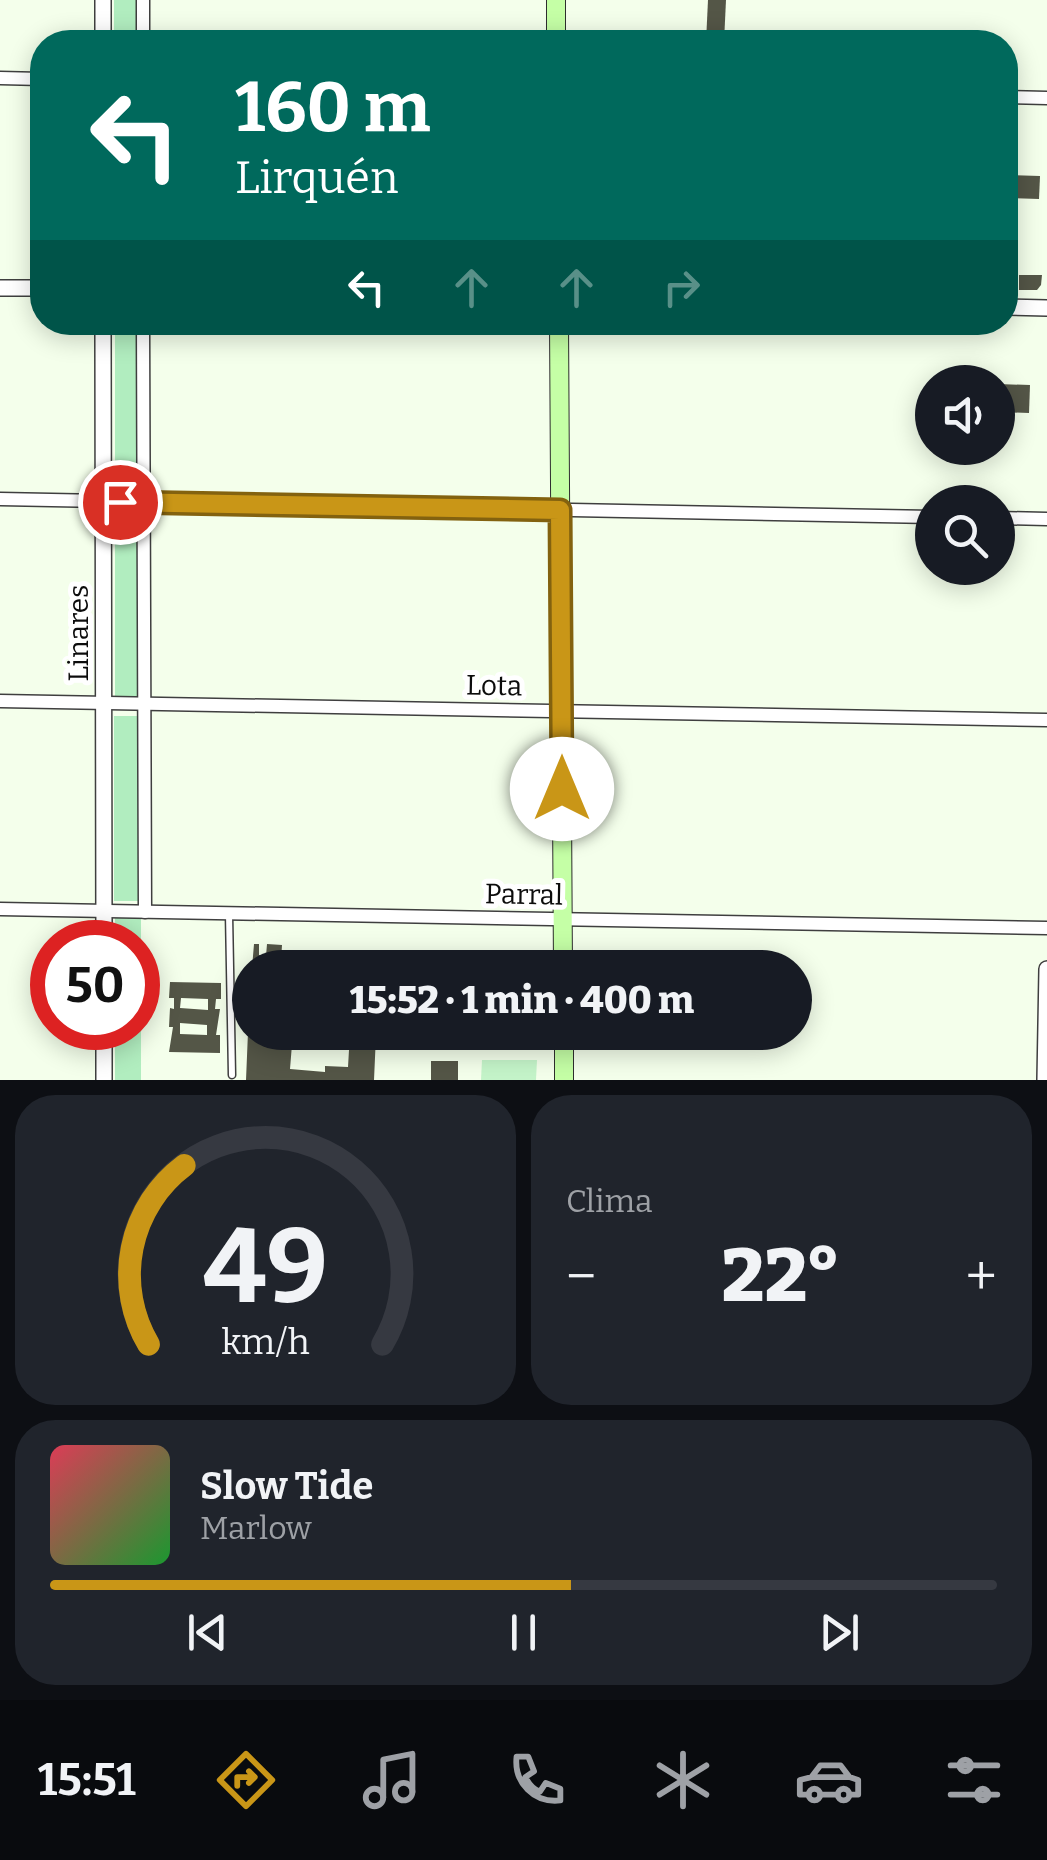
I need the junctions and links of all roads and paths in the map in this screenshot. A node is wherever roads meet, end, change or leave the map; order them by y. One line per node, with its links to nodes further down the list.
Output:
1 (103, 0): 4 (street)
2 (142, 0): 5 (street)
3 (556, 0): 6 (main road)
4 (103, 30)
5 (143, 30)
6 (556, 30)
7 (0, 78): 8 (street)
8 (30, 79)
9 (1018, 97): 10 (street)
10 (1047, 98)
11 (0, 288): 12 (street)
12 (30, 288)
13 (1018, 307): 14 (street)
14 (1047, 308)
15 (103, 335): 19 (street, Linares)
16 (143, 335): 20 (street)
17 (558, 335): 21 (main road)
18 (0, 499): 19 (street)
19 (103, 501): 20 (street); 26 (street, Linares)
20 (144, 502): 21 (street); 27 (street)
21 (560, 510): 22 (street); 28 (main road)
22 (915, 516)
23 (1015, 518): 24 (street)
24 (1047, 519)
25 (0, 701): 26 (street, Lota)
26 (104, 703): 27 (street, Lota); 31 (street, Linares)
27 (144, 704): 28 (street, Lota); 32 (street)
28 (562, 711): 29 (street, Lota); 35 (main road)
29 (1047, 720)
30 (0, 909): 31 (street, Parral)
31 (104, 911): 32 (street, Parral); 34 (street, Linares)
32 (144, 912): 33 (street, Parral)
33 (229, 914): 35 (street, Parral); 41 (lane)
34 (104, 920)
35 (563, 920): 36 (street, Parral); 37 (main road)
36 (1047, 928)
37 (564, 950)
38 (1047, 969): 44 (street)
39 (104, 1050): 42 (street)
40 (564, 1050): 43 (main road)
41 (232, 1075)
42 (104, 1080)
43 (564, 1080)
44 (1045, 1080)

